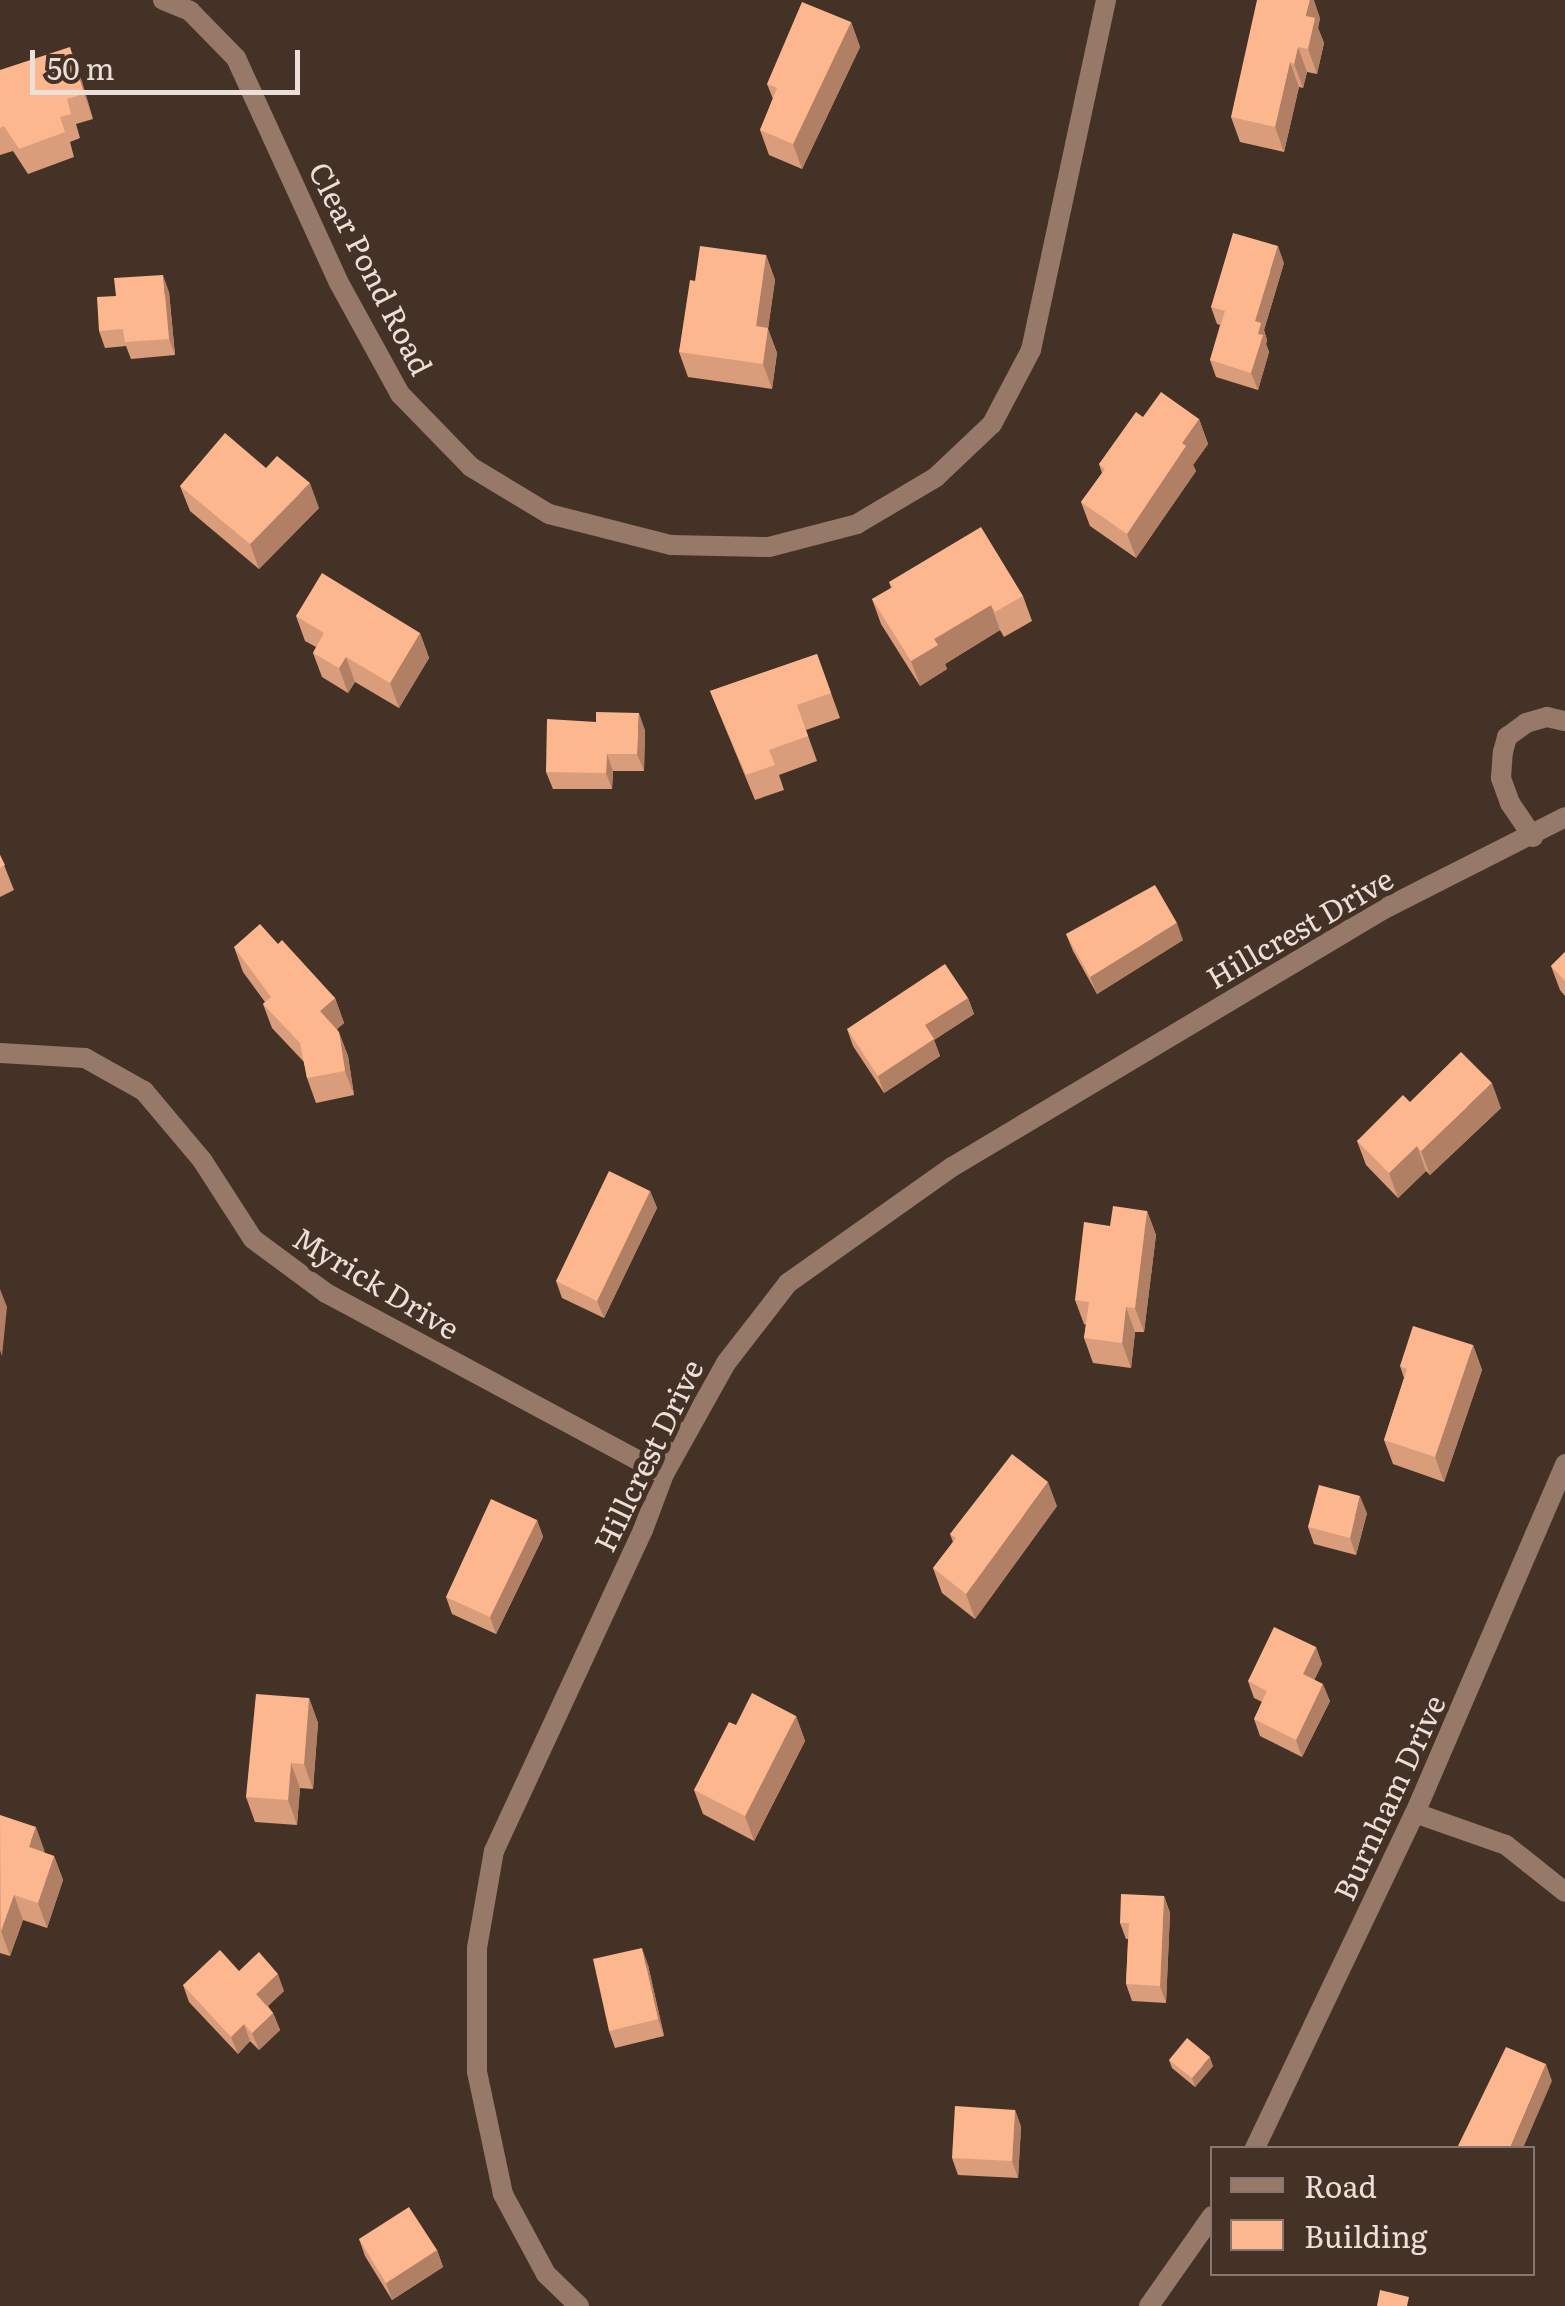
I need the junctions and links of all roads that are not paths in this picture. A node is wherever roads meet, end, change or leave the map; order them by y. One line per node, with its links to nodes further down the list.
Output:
1 (163, 0): 2 (street, Clear Pond Road)
2 (1106, 0)
3 (1565, 721): 5 (street)
4 (1565, 818): 5 (street, Hillcrest Drive)
5 (1533, 837): 8 (street, Hillcrest Drive)
6 (0, 1053): 8 (street, Myrick Drive)
7 (1565, 1464): 9 (street, Burnham Drive)
8 (664, 1474): 13 (street, Hillcrest Drive)
9 (1415, 1813): 10 (street); 11 (street, Burnham Drive)
10 (1565, 1892)
11 (1256, 2146)
12 (1210, 2219): 14 (street)
13 (579, 2306)
14 (1149, 2306)

